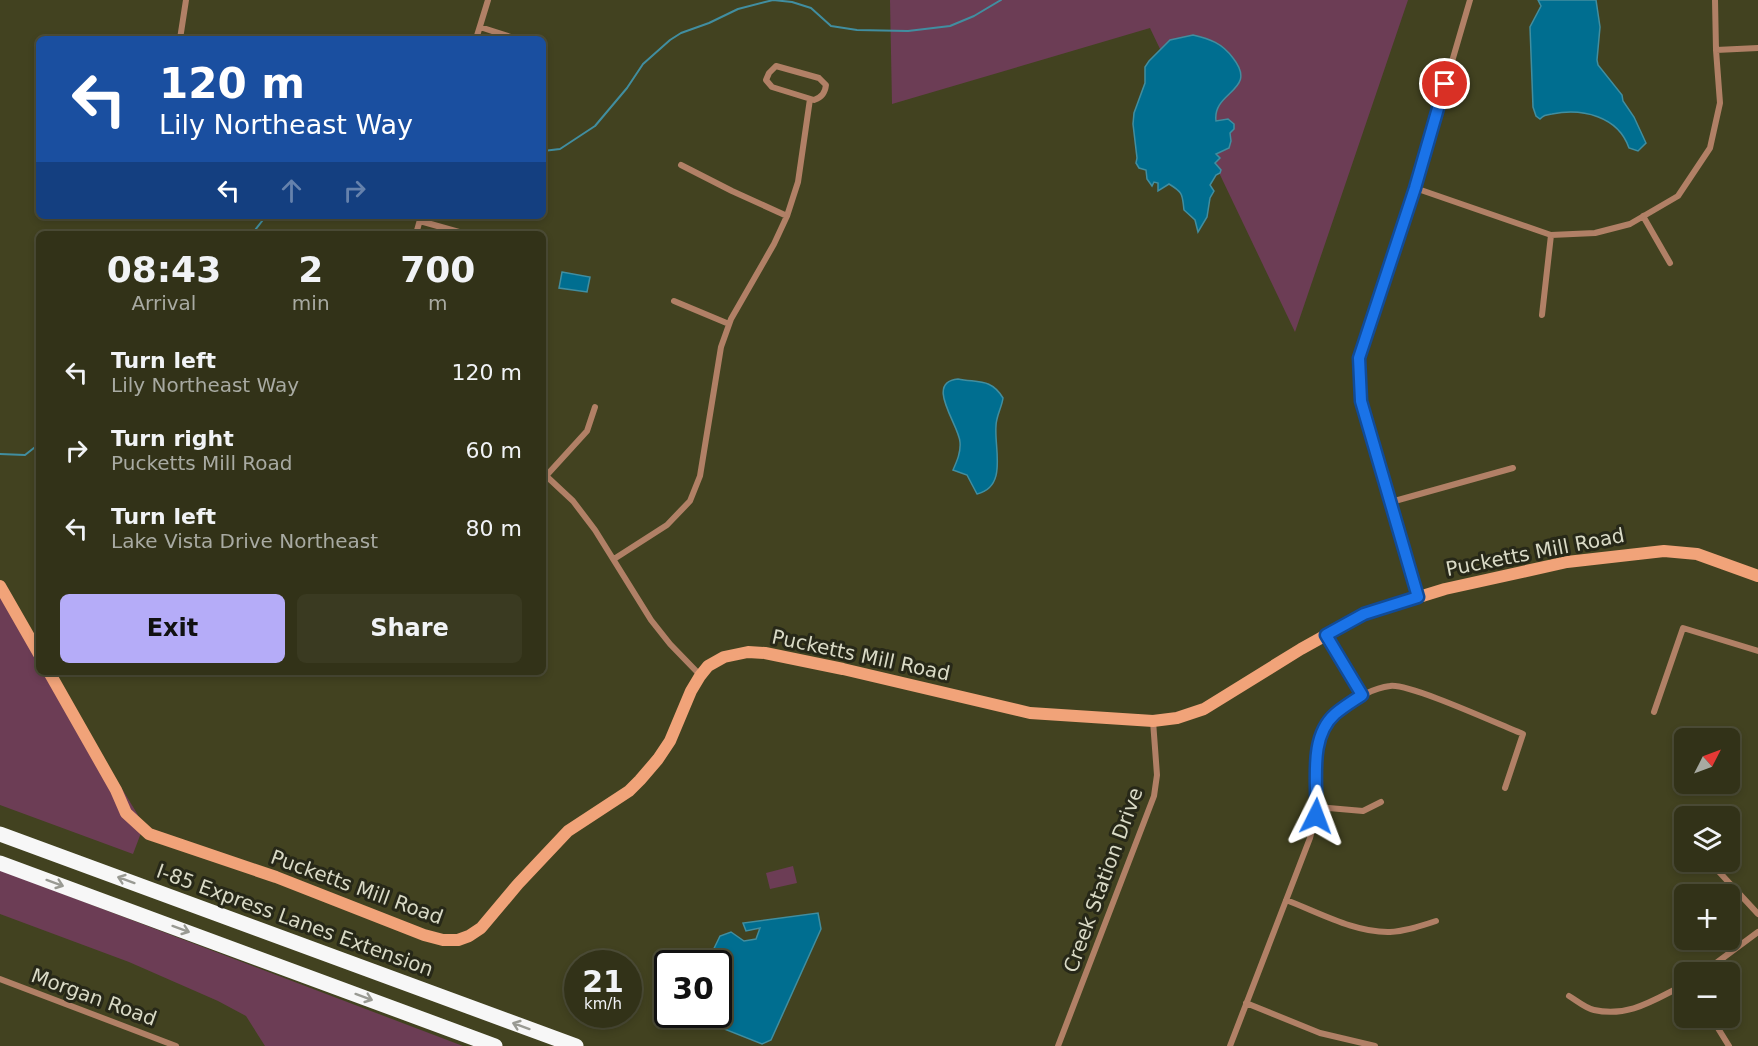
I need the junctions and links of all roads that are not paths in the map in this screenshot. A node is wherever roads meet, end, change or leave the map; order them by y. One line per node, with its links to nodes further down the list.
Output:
1 (186, 0): 6 (street)
2 (488, 0): 5 (street)
3 (1470, 0): 13 (street)
4 (1715, 0): 10 (street)
5 (480, 27): 7 (street); 8 (street)
6 (180, 36)
7 (477, 36)
8 (508, 36)
9 (1758, 48): 10 (street)
10 (1716, 50): 15 (street)
11 (810, 99): 11 (street); 14 (street)
12 (681, 165): 14 (street)
13 (1415, 188): 18 (street); 27 (street)
14 (787, 216): 22 (street)
15 (1643, 216): 18 (street); 19 (street)
16 (423, 219): 17 (street)
17 (457, 231)
18 (1551, 235): 21 (street)
19 (1670, 263)
20 (674, 301): 22 (street)
21 (1542, 315)
22 (729, 324): 28 (street)
23 (595, 407): 25 (street)
24 (1513, 468): 27 (street)
25 (546, 474)
26 (546, 476): 28 (street)
27 (1391, 502): 31 (street)
28 (614, 559): 36 (street)
29 (1758, 576): 31 (street, Pucketts Mill Road)
30 (0, 586): 33 (street)
31 (1418, 597): 32 (street, Pucketts Mill Road)
32 (1326, 635): 37 (street); 39 (street, Pucketts Mill Road)
33 (36, 649)
34 (1758, 651): 38 (street)
35 (52, 675): 36 (street, Pucketts Mill Road)
36 (700, 675): 39 (street, Pucketts Mill Road)
37 (1362, 695): 40 (street); 42 (street)
38 (1654, 712)
39 (1153, 721): 59 (street, Creek Station Drive)
40 (1505, 788)
41 (1381, 802): 42 (street)
42 (1317, 807): 46 (street)
43 (0, 834): 58 (highway, I-85 Express Lanes Extension, one-way to 43)
44 (0, 862): 57 (highway, one-way to 57)
45 (1719, 872): 47 (street)
46 (1287, 900): 48 (street); 54 (street)
47 (1758, 914)
48 (1436, 921)
49 (1758, 932): 50 (street)
50 (1718, 962)
51 (0, 979): 56 (street, Morgan Road)
52 (1674, 990): 53 (street)
53 (1569, 996)
54 (1246, 1004): 60 (street); 61 (street)
55 (1718, 1028): 62 (street)
56 (176, 1046)
57 (495, 1046)
58 (576, 1046)
59 (1058, 1046)
60 (1230, 1046)
61 (1372, 1046)
62 (1729, 1046)

